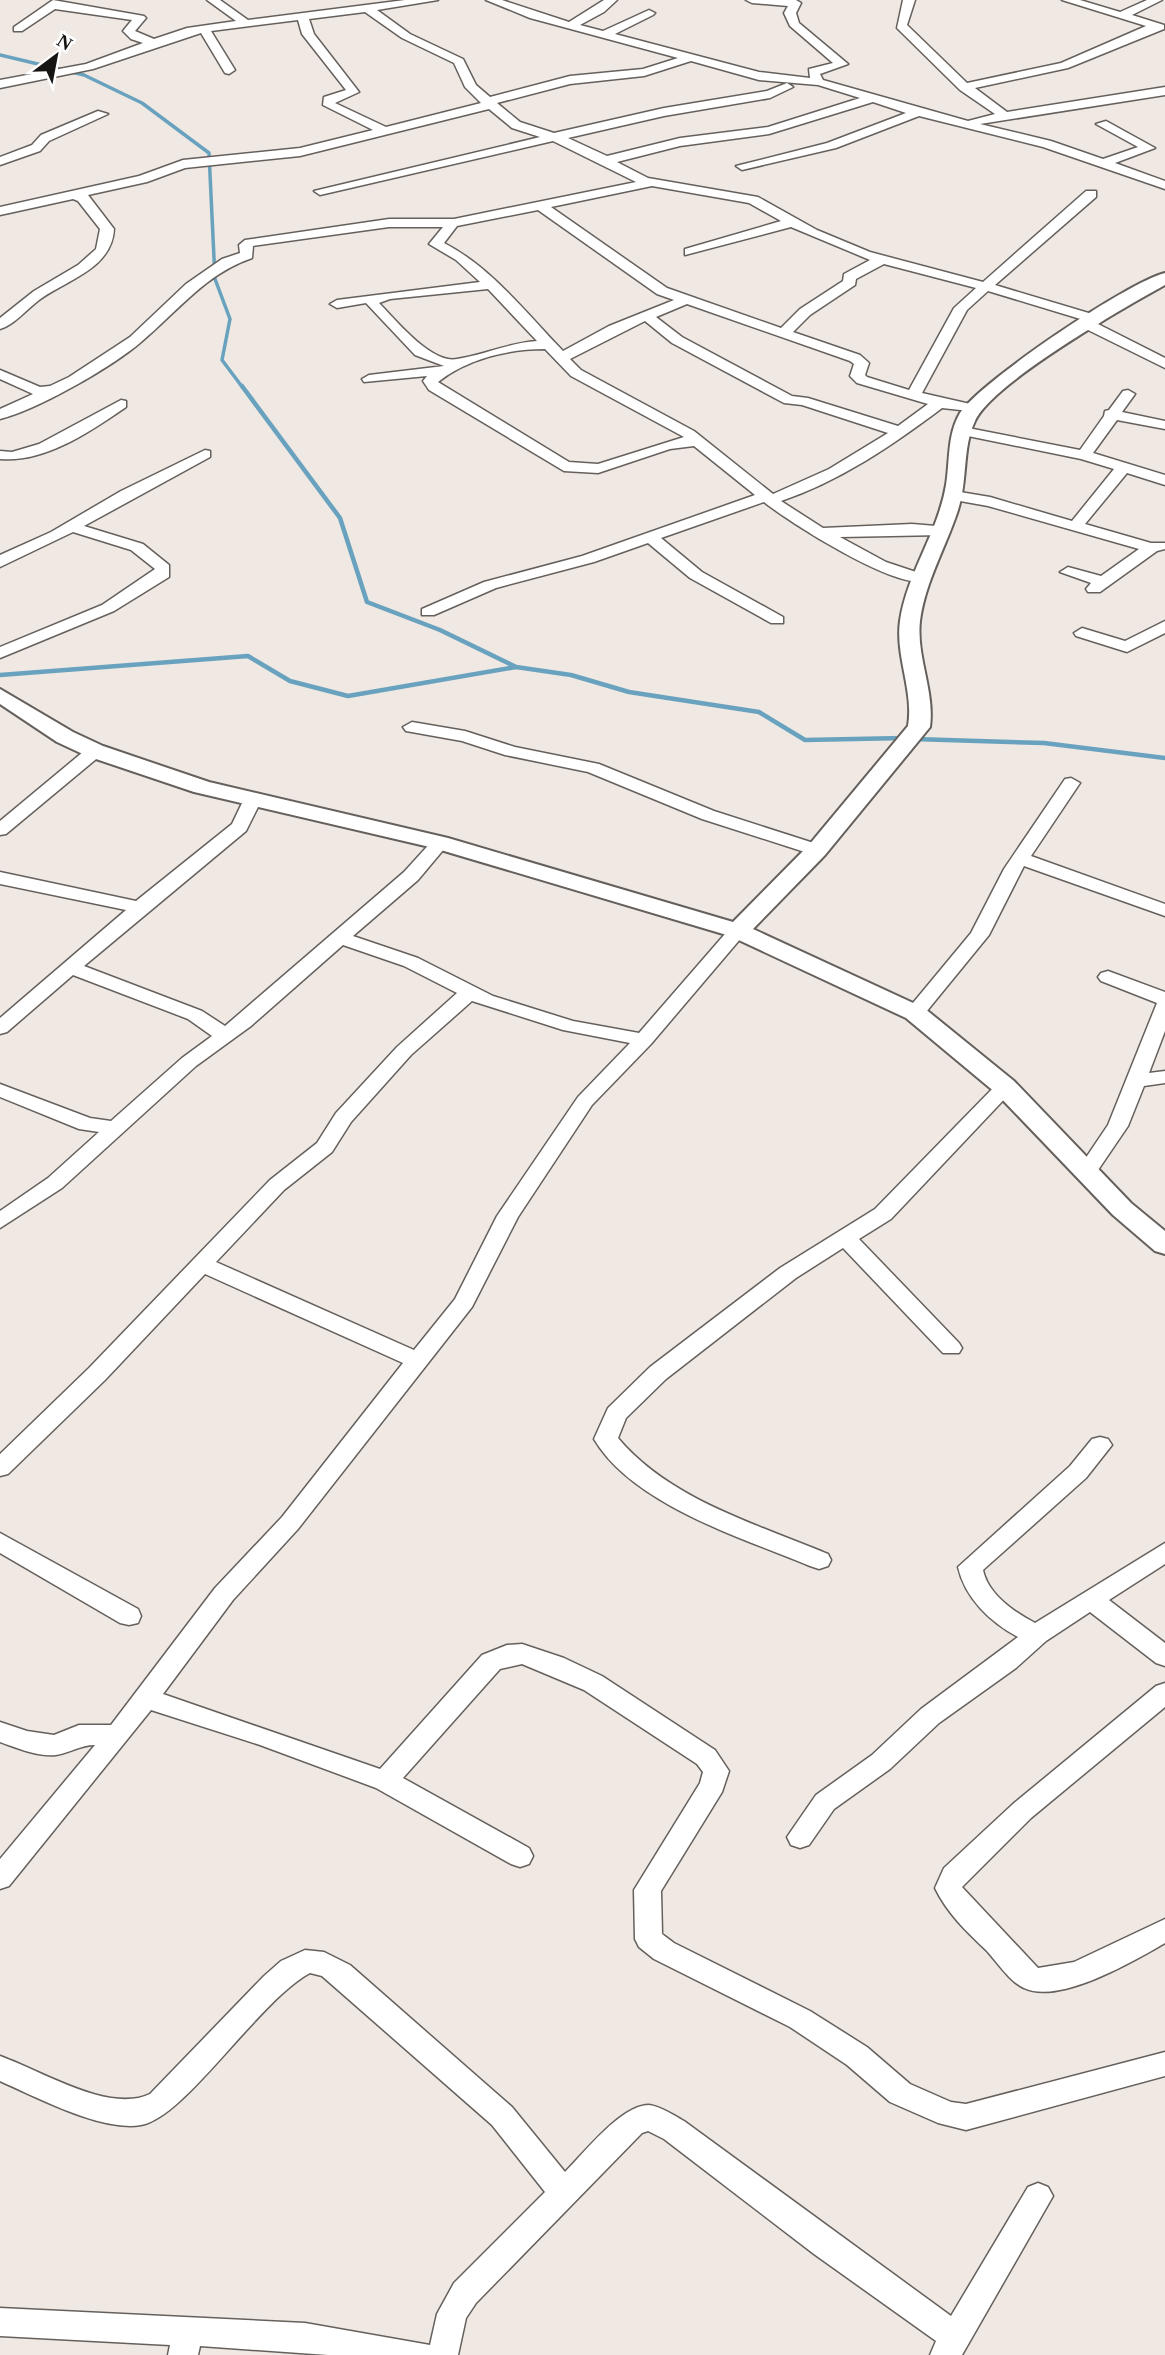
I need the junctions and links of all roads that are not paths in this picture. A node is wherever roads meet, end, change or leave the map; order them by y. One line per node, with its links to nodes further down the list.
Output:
1 (213, 0): 14 (street)
2 (432, 0): 10 (street)
3 (492, 0): 15 (street)
4 (611, 0): 15 (street)
5 (752, 0): 23 (street)
6 (909, 0): 26 (street)
7 (1068, 0): 13 (street)
8 (1156, 0): 13 (street)
9 (56, 2): 17 (street); 20 (street)
10 (369, 9): 12 (street); 29 (street)
11 (649, 13): 19 (street)
12 (302, 16): 14 (street); 35 (street)
13 (1120, 16): 16 (street)
14 (244, 22): 18 (street)
15 (571, 25): 19 (street)
16 (1161, 28): 26 (street)
17 (18, 29)
18 (204, 29): 20 (street); 22 (street)
19 (606, 34): 21 (street)
20 (154, 43): 24 (street)
21 (690, 58): 23 (street); 29 (street)
22 (229, 70)
23 (819, 82): 28 (street)
24 (0, 84)
25 (787, 87): 36 (street)
26 (964, 87): 32 (street)
27 (1165, 91): 32 (street)
28 (874, 97): 30 (street); 37 (street)
29 (487, 104): 35 (street); 36 (street)
30 (917, 112): 33 (street); 37 (street)
31 (102, 114): 38 (street)
32 (1003, 115): 33 (street)
33 (970, 123): 40 (street)
34 (1102, 124): 40 (street)
35 (387, 132): 45 (street)
36 (552, 138): 39 (street); 44 (street)
37 (733, 151): 39 (street); 43 (street)
38 (0, 160)
39 (604, 161): 41 (street)
40 (1101, 164): 42 (street)
41 (649, 183): 43 (street); 47 (street)
42 (1165, 185)
43 (736, 186): 49 (street)
44 (320, 191)
45 (74, 194): 48 (street); 61 (street)
46 (1091, 194): 55 (street)
47 (541, 206): 50 (street); 57 (street)
48 (0, 211)
49 (793, 222): 51 (street); 52 (street)
50 (452, 223): 54 (street); 69 (street)
51 (690, 252)
52 (881, 260): 55 (street); 62 (street)
53 (1165, 278): 60 (street)
54 (492, 285): 56 (street); 63 (street)
55 (985, 286): 60 (street); 70 (street)
56 (375, 298): 58 (street); 65 (street)
57 (685, 300): 59 (street); 62 (street)
58 (337, 304)
59 (646, 315): 63 (street); 78 (street)
60 (1093, 323): 64 (street); 73 (street)
61 (0, 325)
62 (784, 333): 70 (street)
63 (560, 352): 65 (street); 79 (street)
64 (1165, 364)
65 (450, 367): 67 (street); 79 (street)
66 (0, 374): 69 (street)
67 (369, 379)
68 (1128, 394): 74 (street)
69 (37, 395): 75 (street)
70 (913, 396): 71 (street)
71 (939, 403): 73 (street); 78 (street)
72 (121, 404): 81 (street)
73 (974, 409): 77 (street)
74 (1111, 414): 76 (street); 82 (street)
75 (0, 415)
76 (1165, 425)
77 (963, 431): 82 (street); 85 (street)
78 (900, 432): 86 (street)
79 (690, 438): 86 (street)
80 (205, 454): 88 (street)
81 (0, 455)
82 (1084, 455): 83 (street)
83 (1122, 468): 84 (street); 87 (street)
84 (1165, 480)
85 (954, 496): 87 (street); 89 (street)
86 (768, 498): 90 (street); 91 (street)
87 (1076, 526): 92 (street)
88 (72, 527): 93 (street); 100 (street)
89 (942, 530): 90 (street); 95 (street)
90 (819, 533): 95 (street)
91 (649, 537): 96 (street); 97 (street)
92 (1158, 547): 94 (street)
93 (0, 562)
94 (1068, 572)
95 (919, 578): 108 (street)
96 (428, 612)
97 (777, 620)
98 (1165, 626): 99 (street)
99 (1082, 633)
100 (0, 653)
101 (0, 695): 103 (street)
102 (412, 727): 108 (street)
103 (95, 751): 105 (street); 106 (street)
104 (1071, 783): 109 (street)
105 (253, 799): 107 (street); 111 (street)
106 (0, 830)
107 (440, 843): 113 (street); 114 (street)
108 (817, 850): 113 (street)
109 (1021, 859): 112 (street); 120 (street)
110 (0, 878): 111 (street)
111 (140, 907): 115 (street)
112 (1165, 910)
113 (738, 931): 120 (street); 123 (street)
114 (340, 938): 117 (street); 122 (street)
115 (72, 968): 121 (street); 122 (street)
116 (1108, 977): 118 (street)
117 (470, 993): 123 (street); 133 (street)
118 (1165, 999)
119 (1165, 1006): 125 (street)
120 (915, 1013): 126 (street)
121 (0, 1028)
122 (225, 1035): 128 (street)
123 (644, 1040): 135 (street)
124 (1165, 1077): 125 (street)
125 (1137, 1081): 129 (street)
126 (1005, 1087): 129 (street); 131 (street)
127 (0, 1090): 128 (street)
128 (118, 1129): 130 (street)
129 (1087, 1171): 132 (street)
130 (0, 1221)
131 (845, 1237): 134 (street); 140 (street)
132 (1165, 1245)
133 (201, 1265): 135 (street); 137 (street)
134 (951, 1348)
135 (418, 1361): 146 (street)
136 (1100, 1445): 143 (street)
137 (0, 1468)
138 (0, 1542): 142 (street)
139 (1165, 1552): 141 (street)
140 (819, 1560)
141 (1092, 1600): 143 (street); 144 (street)
142 (129, 1616)
143 (1037, 1634): 150 (street)
144 (1165, 1656)
145 (1165, 1693): 153 (street)
146 (145, 1698): 148 (street); 149 (street)
147 (0, 1731): 148 (street)
148 (118, 1735): 152 (street)
149 (385, 1781): 151 (street); 154 (street)
150 (800, 1837)
151 (520, 1856)
152 (0, 1878)
153 (1165, 1930)
154 (1165, 2064)
155 (0, 2068): 156 (street)
156 (564, 2193): 160 (street); 162 (street)
157 (1038, 2196): 160 (street)
158 (0, 2322): 159 (street)
159 (186, 2343): 161 (street)
160 (950, 2346)
161 (419, 2355)
162 (443, 2355)

